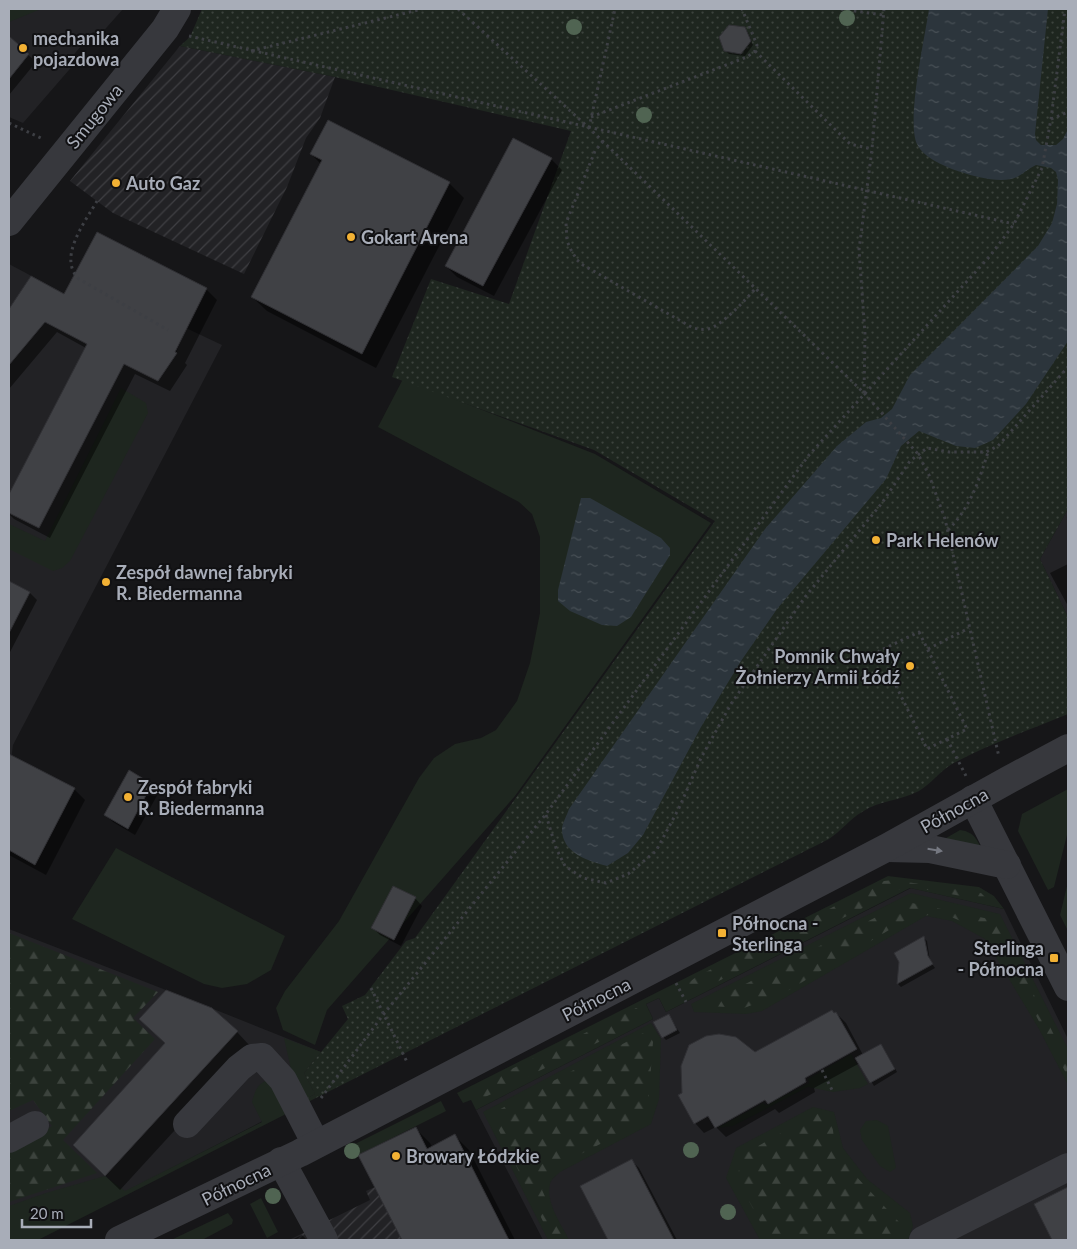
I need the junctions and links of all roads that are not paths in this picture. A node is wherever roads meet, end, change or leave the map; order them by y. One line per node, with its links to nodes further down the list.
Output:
1 (171, 19): 2 (street, Smugowa)
2 (9, 222)
3 (1068, 748): 4 (street, Północna)
4 (970, 788): 5 (street, Północna); 6 (street)
5 (886, 848): 6 (street, one-way to 6); 11 (street, Północna)
6 (1007, 865): 7 (street)
7 (1068, 987)
8 (187, 1124): 11 (street)
9 (35, 1125): 10 (street)
10 (9, 1139)
11 (316, 1144): 12 (street, Północna)
12 (282, 1162): 14 (street, Północna); 15 (street)
13 (1068, 1167): 16 (street)
14 (119, 1240)
15 (324, 1240)
16 (923, 1240)

